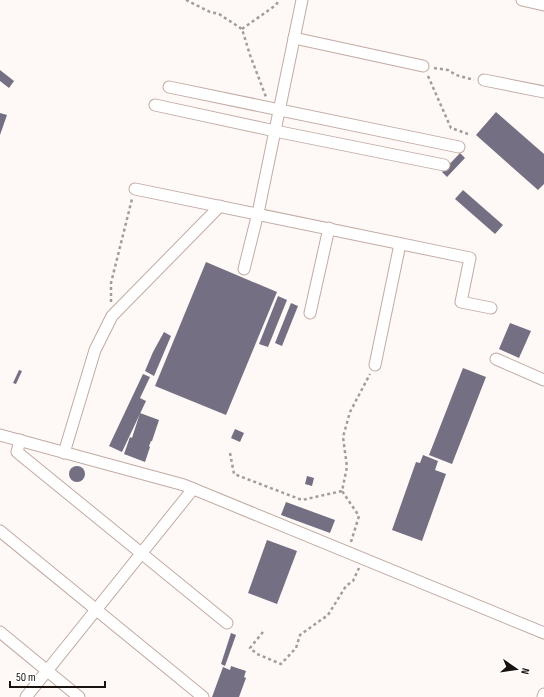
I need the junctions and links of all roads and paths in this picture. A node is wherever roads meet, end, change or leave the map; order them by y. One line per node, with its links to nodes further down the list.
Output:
1 (186, 0): 6 (path)
2 (279, 0): 6 (path)
3 (302, 0): 7 (street)
4 (522, 0): 5 (street)
5 (544, 5)
6 (242, 29): 13 (path)
7 (294, 38): 8 (street); 14 (street)
8 (423, 66): 9 (path); 16 (path)
9 (484, 80): 11 (street)
10 (169, 87): 13 (street)
11 (544, 92)
12 (155, 105): 15 (street)
13 (268, 107): 14 (street)
14 (280, 109): 15 (street); 17 (street)
15 (275, 131): 18 (street); 21 (street)
16 (468, 134)
17 (459, 147)
18 (444, 165)
19 (135, 189): 20 (street); 27 (path)
20 (220, 206): 21 (street); 27 (street)
21 (258, 213): 22 (street); 24 (street)
22 (329, 228): 23 (street); 26 (street)
23 (400, 244): 25 (street); 29 (street)
24 (244, 269)
25 (491, 308)
26 (310, 313)
27 (112, 316): 33 (street)
28 (496, 359): 30 (street)
29 (375, 365): 36 (path)
30 (544, 380)
31 (0, 435): 32 (street)
32 (20, 440): 33 (street); 39 (street)
33 (64, 453): 35 (street)
34 (230, 453): 36 (path)
35 (193, 489): 38 (street); 39 (street)
36 (342, 491): 38 (path)
37 (0, 531): 41 (street)
38 (348, 552): 40 (street)
39 (141, 553): 41 (street); 42 (street)
40 (364, 559): 44 (path); 45 (street)
41 (96, 610): 46 (street); 50 (street)
42 (227, 623)
43 (0, 632): 46 (street)
44 (263, 632)
45 (544, 633)
46 (47, 671): 48 (street); 49 (street)
47 (544, 694): 51 (street)
48 (26, 697)
49 (79, 697)
50 (203, 697)
51 (543, 697)

